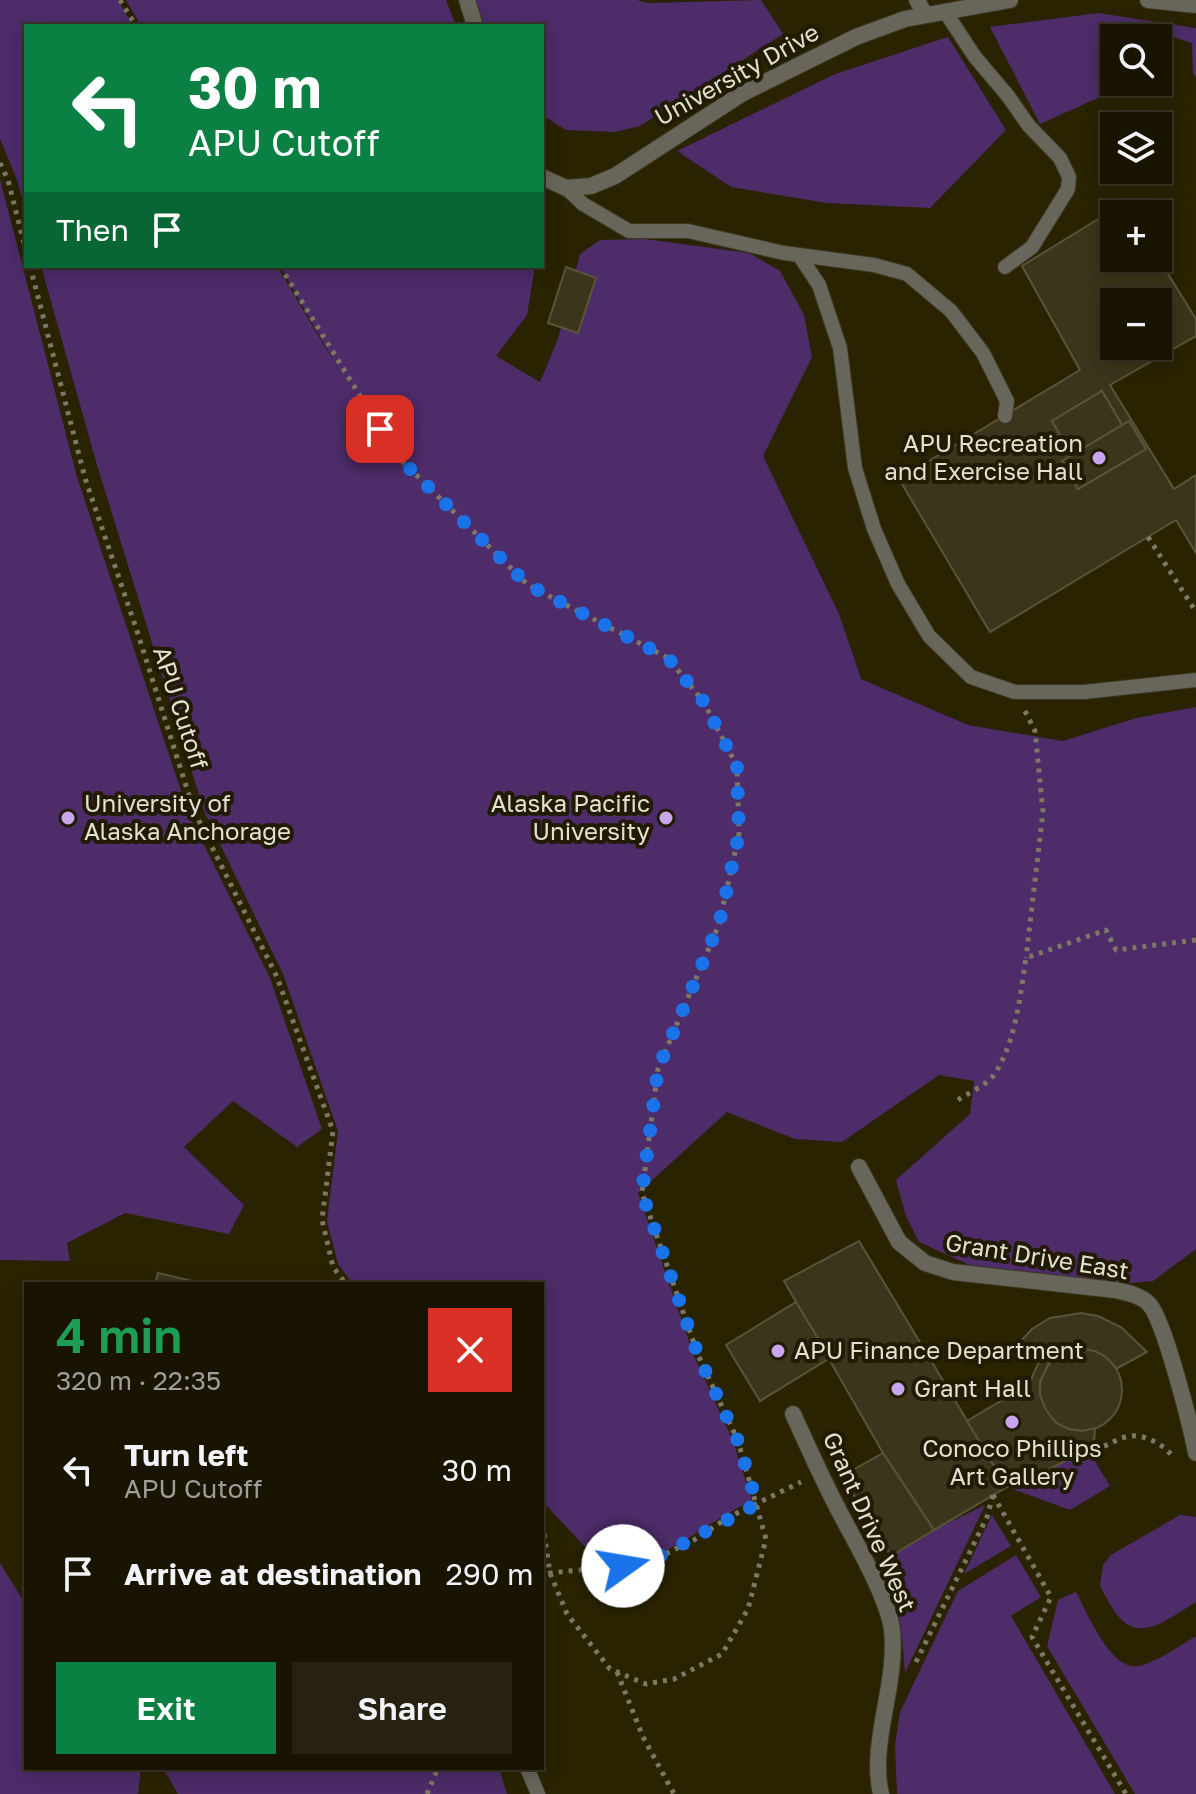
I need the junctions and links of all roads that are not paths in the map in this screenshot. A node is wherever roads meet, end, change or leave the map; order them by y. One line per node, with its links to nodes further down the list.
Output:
1 (467, 0): 7 (street)
2 (1010, 0): 6 (street, University Drive)
3 (1148, 0): 4 (street)
4 (1196, 5)
5 (921, 8): 6 (street, University Drive); 9 (street, University Drive)
6 (946, 13): 11 (lane)
7 (474, 24)
8 (544, 178): 9 (street)
9 (566, 188): 10 (lane)
10 (799, 255): 12 (lane); 13 (lane)
11 (1005, 267)
12 (1005, 416)
13 (1196, 680)
14 (859, 1167): 16 (street, Grant Drive East)
15 (793, 1414): 19 (street, Grant Drive West)
16 (1196, 1453)
17 (528, 1770): 18 (lane)
18 (538, 1794)
19 (881, 1794)

